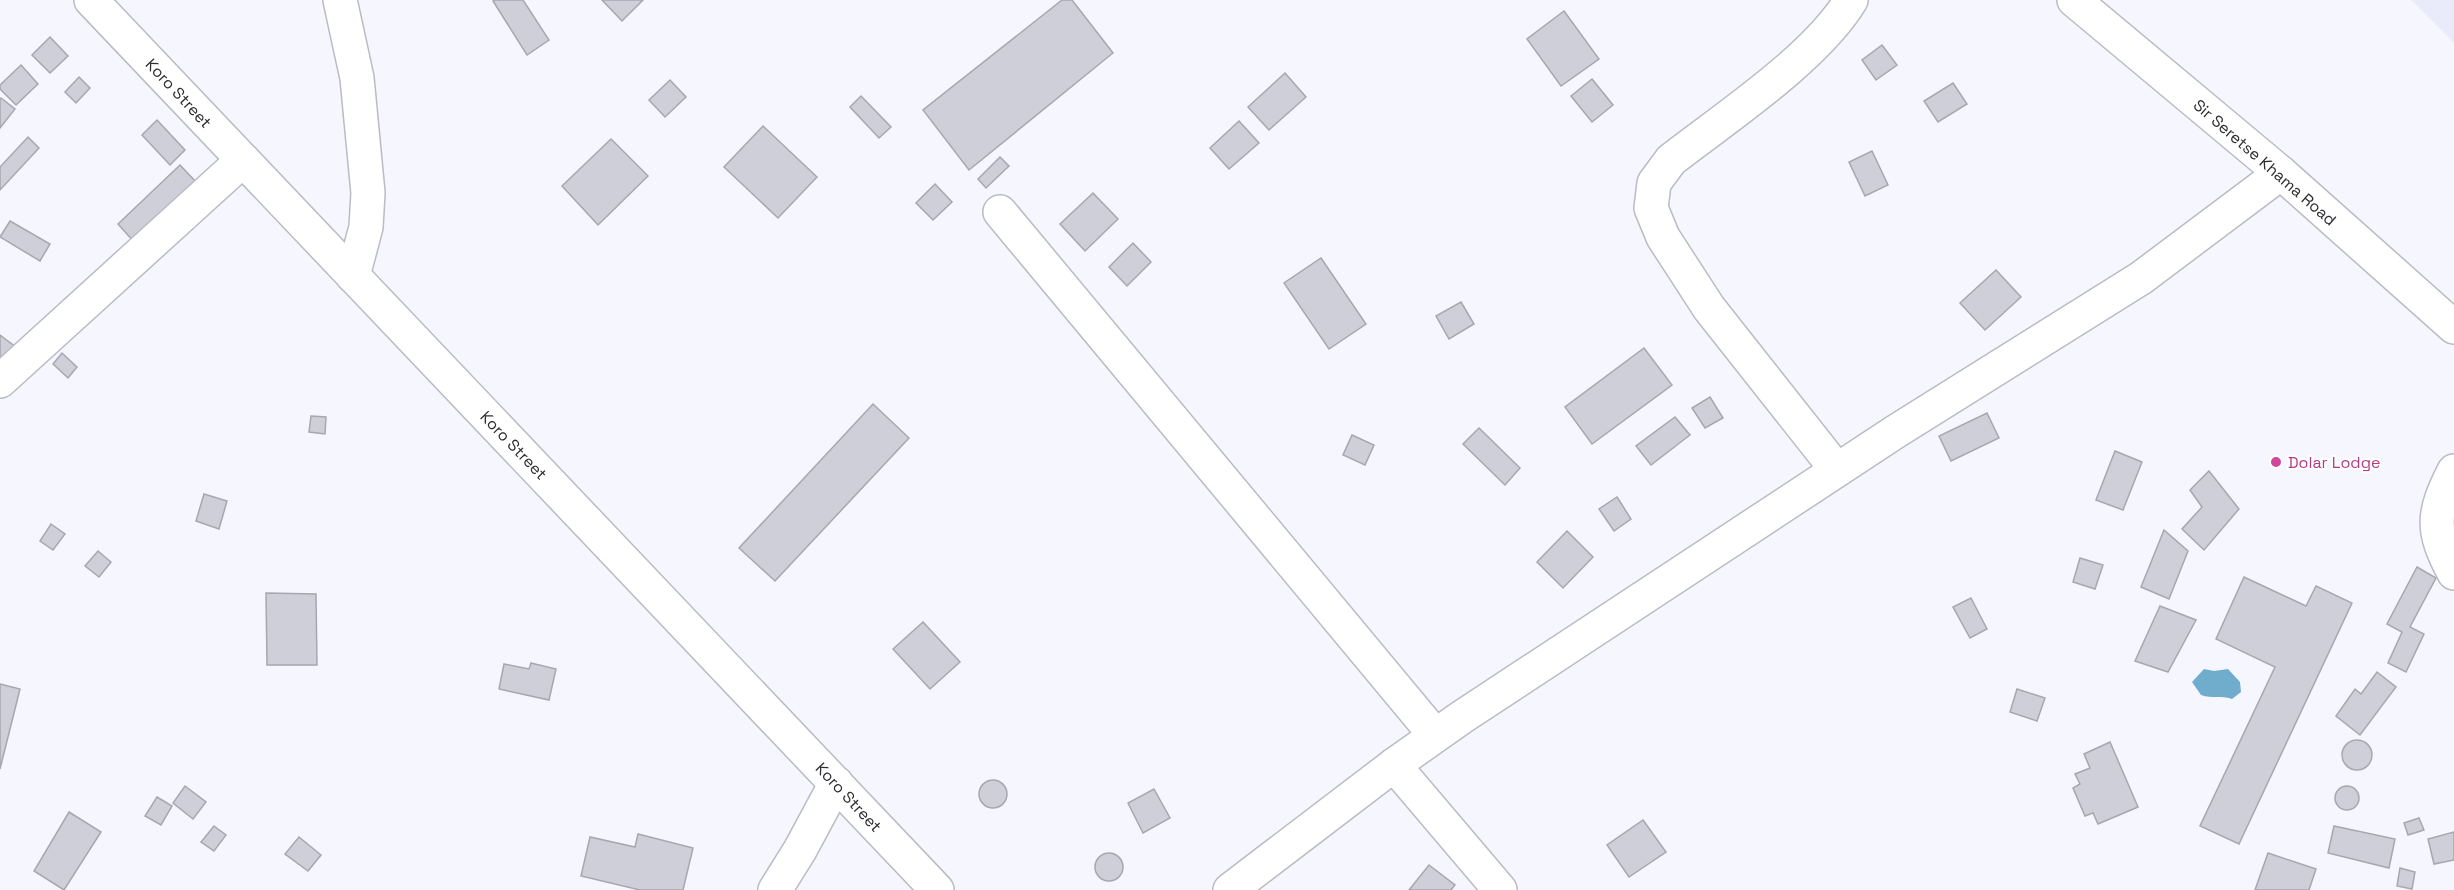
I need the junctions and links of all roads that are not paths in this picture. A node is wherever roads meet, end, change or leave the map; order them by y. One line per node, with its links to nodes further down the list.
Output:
1 (91, 0): 5 (street, Koro Street)
2 (340, 0): 8 (street)
3 (1851, 0): 11 (street)
4 (2074, 0): 6 (street, Sir Seretse Khama Road)
5 (243, 160): 8 (street, Koro Street); 10 (street)
6 (2281, 173): 9 (street, Sir Seretse Khama Road); 11 (street)
7 (1000, 212): 14 (street)
8 (353, 276): 16 (street, Koro Street)
9 (2454, 327)
10 (0, 381)
11 (1837, 470): 14 (street)
12 (2454, 471): 13 (street)
13 (2454, 573)
14 (1435, 735): 15 (street)
15 (1394, 765): 19 (street); 20 (street)
16 (836, 783): 17 (street); 18 (street, Koro Street)
17 (775, 890)
18 (937, 890)
19 (1230, 890)
20 (1500, 890)

